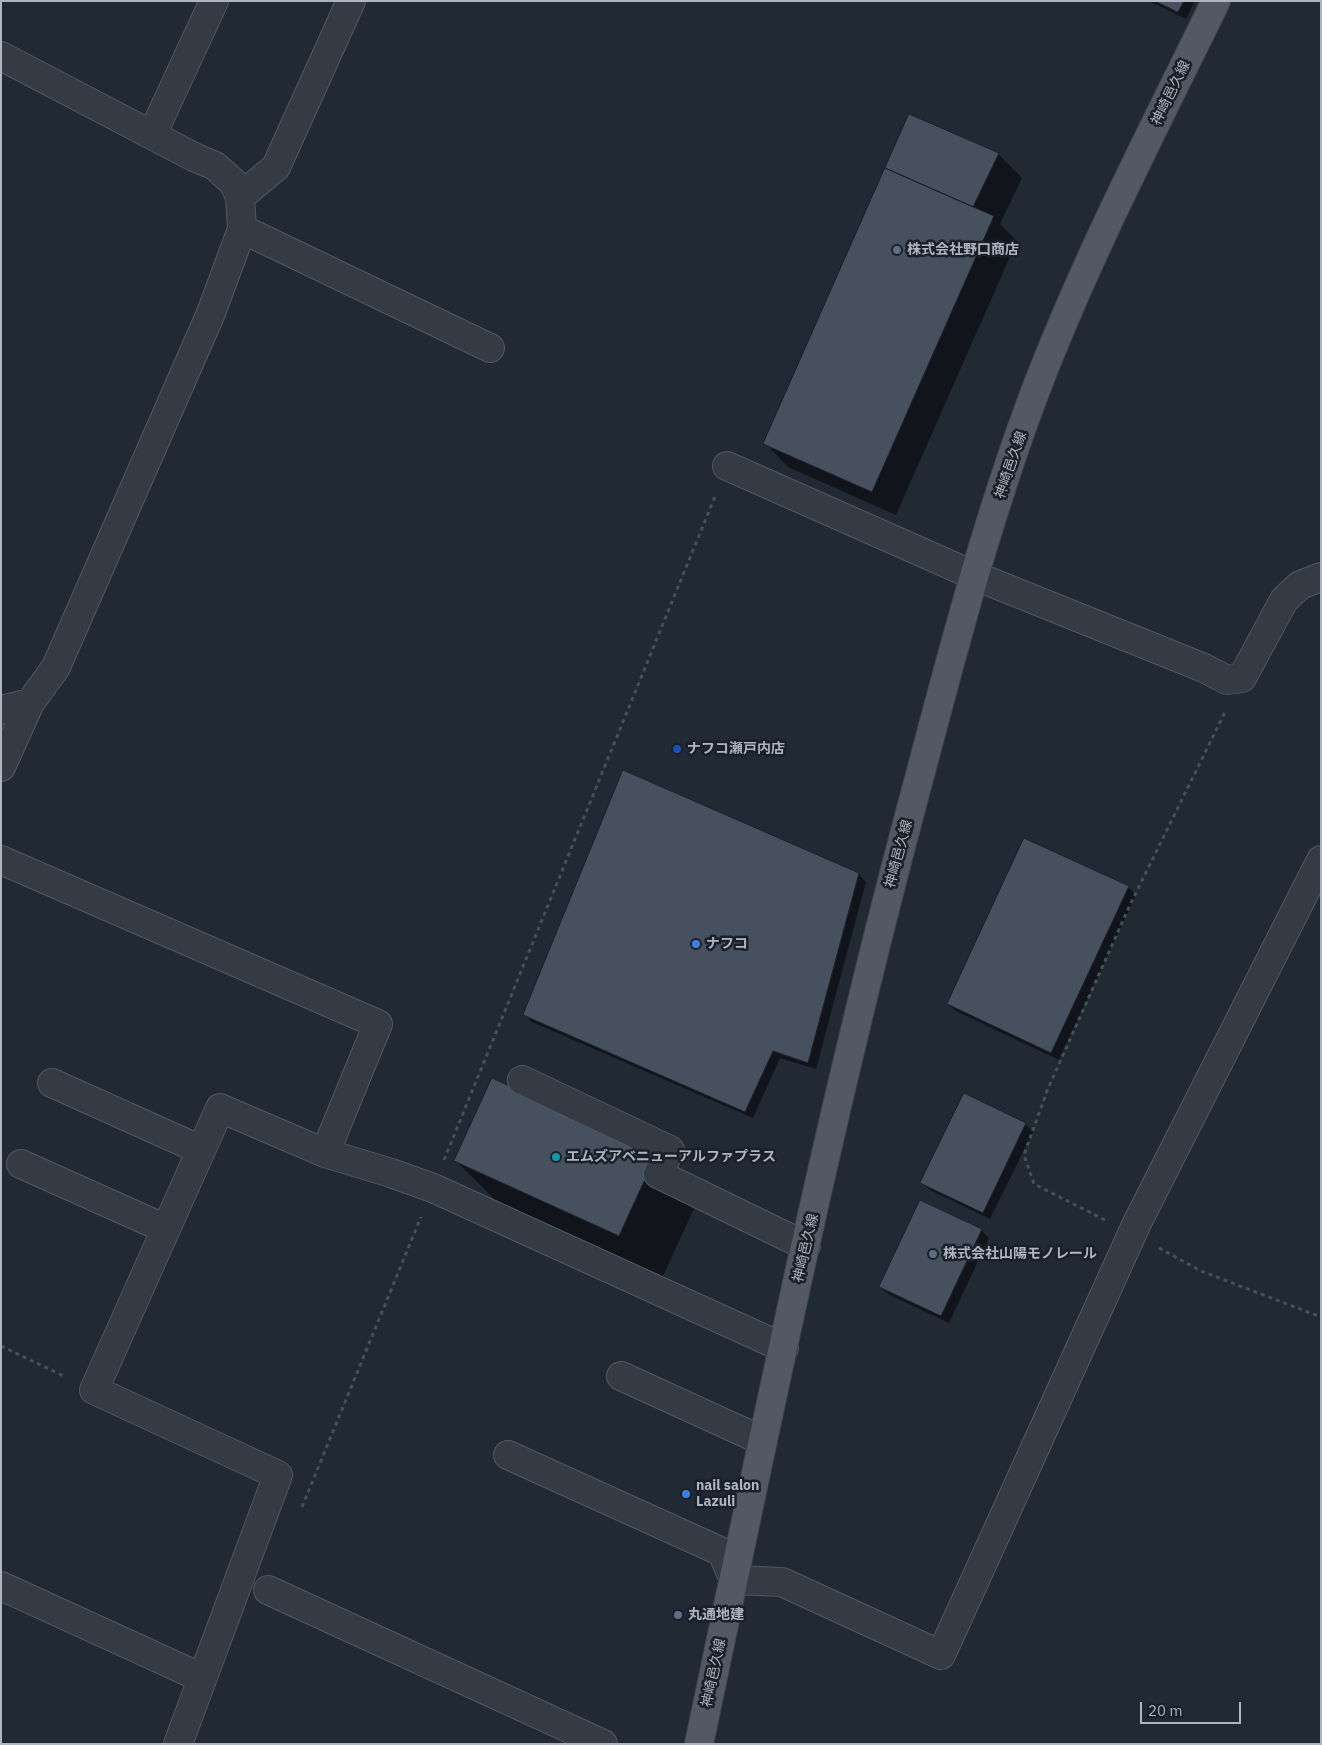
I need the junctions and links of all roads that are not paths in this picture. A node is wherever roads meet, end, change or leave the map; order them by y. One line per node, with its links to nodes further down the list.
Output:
1 (351, 1): 6 (street)
2 (1216, 1): 10 (main road, 神崎邑久線)
3 (212, 2): 5 (street)
4 (1, 56): 5 (street)
5 (152, 135): 6 (street)
6 (240, 198): 7 (street)
7 (242, 229): 8 (street); 12 (street)
8 (490, 348)
9 (727, 466): 10 (street)
10 (973, 575): 11 (street); 23 (main road, 神崎邑久線)
11 (1321, 577)
12 (30, 703): 13 (street); 14 (street)
13 (1, 710)
14 (1, 767)
15 (1, 860): 20 (street)
16 (1321, 860): 28 (street)
17 (522, 1080): 23 (street)
18 (52, 1083): 19 (street)
19 (201, 1150): 20 (street); 22 (street)
20 (325, 1154): 24 (street)
21 (21, 1164): 22 (street)
22 (166, 1229): 31 (street)
23 (806, 1246): 24 (main road, 神崎邑久線)
24 (784, 1348): 26 (main road, 神崎邑久線)
25 (621, 1376): 26 (street)
26 (763, 1441): 28 (main road, 神崎邑久線)
27 (508, 1455): 28 (street)
28 (734, 1580): 34 (main road, 神崎邑久線)
29 (1, 1586): 31 (street)
30 (268, 1590): 33 (street)
31 (202, 1678): 32 (street)
32 (178, 1744)
33 (603, 1744)
34 (699, 1744)

